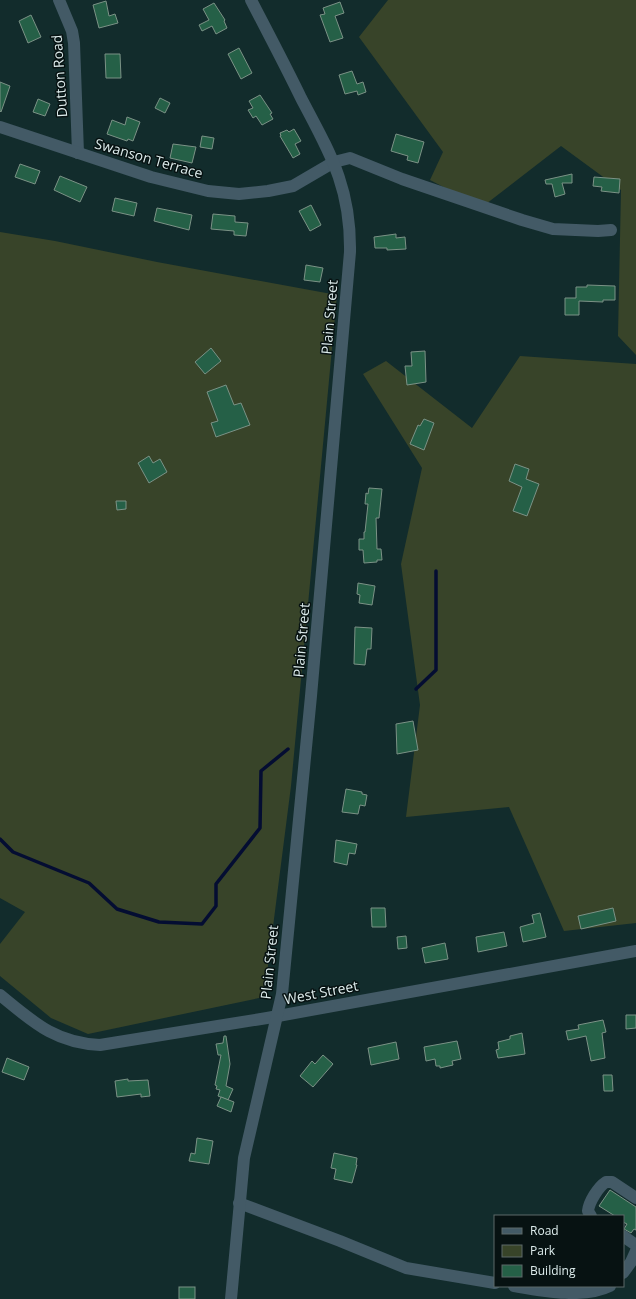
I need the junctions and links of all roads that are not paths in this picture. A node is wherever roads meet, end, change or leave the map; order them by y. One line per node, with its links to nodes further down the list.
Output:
1 (59, 0): 4 (street, Dutton Road)
2 (251, 0): 5 (street, Plain Street)
3 (0, 127): 4 (street, Swanson Terrace)
4 (78, 153): 5 (street, Swanson Terrace)
5 (334, 162): 6 (street); 9 (street, Plain Street)
6 (611, 230)
7 (636, 951): 9 (street, West Street)
8 (0, 995): 9 (street, West Street)
9 (278, 1016): 11 (street, Plain Street)
10 (636, 1198): 12 (street)
11 (239, 1203): 17 (street); 20 (street, Plain Street)
12 (591, 1215)
13 (624, 1237): 14 (street)
14 (636, 1245)
15 (636, 1251): 16 (street)
16 (624, 1272)
17 (494, 1283)
18 (520, 1287): 19 (street)
19 (608, 1287)
20 (231, 1299)

